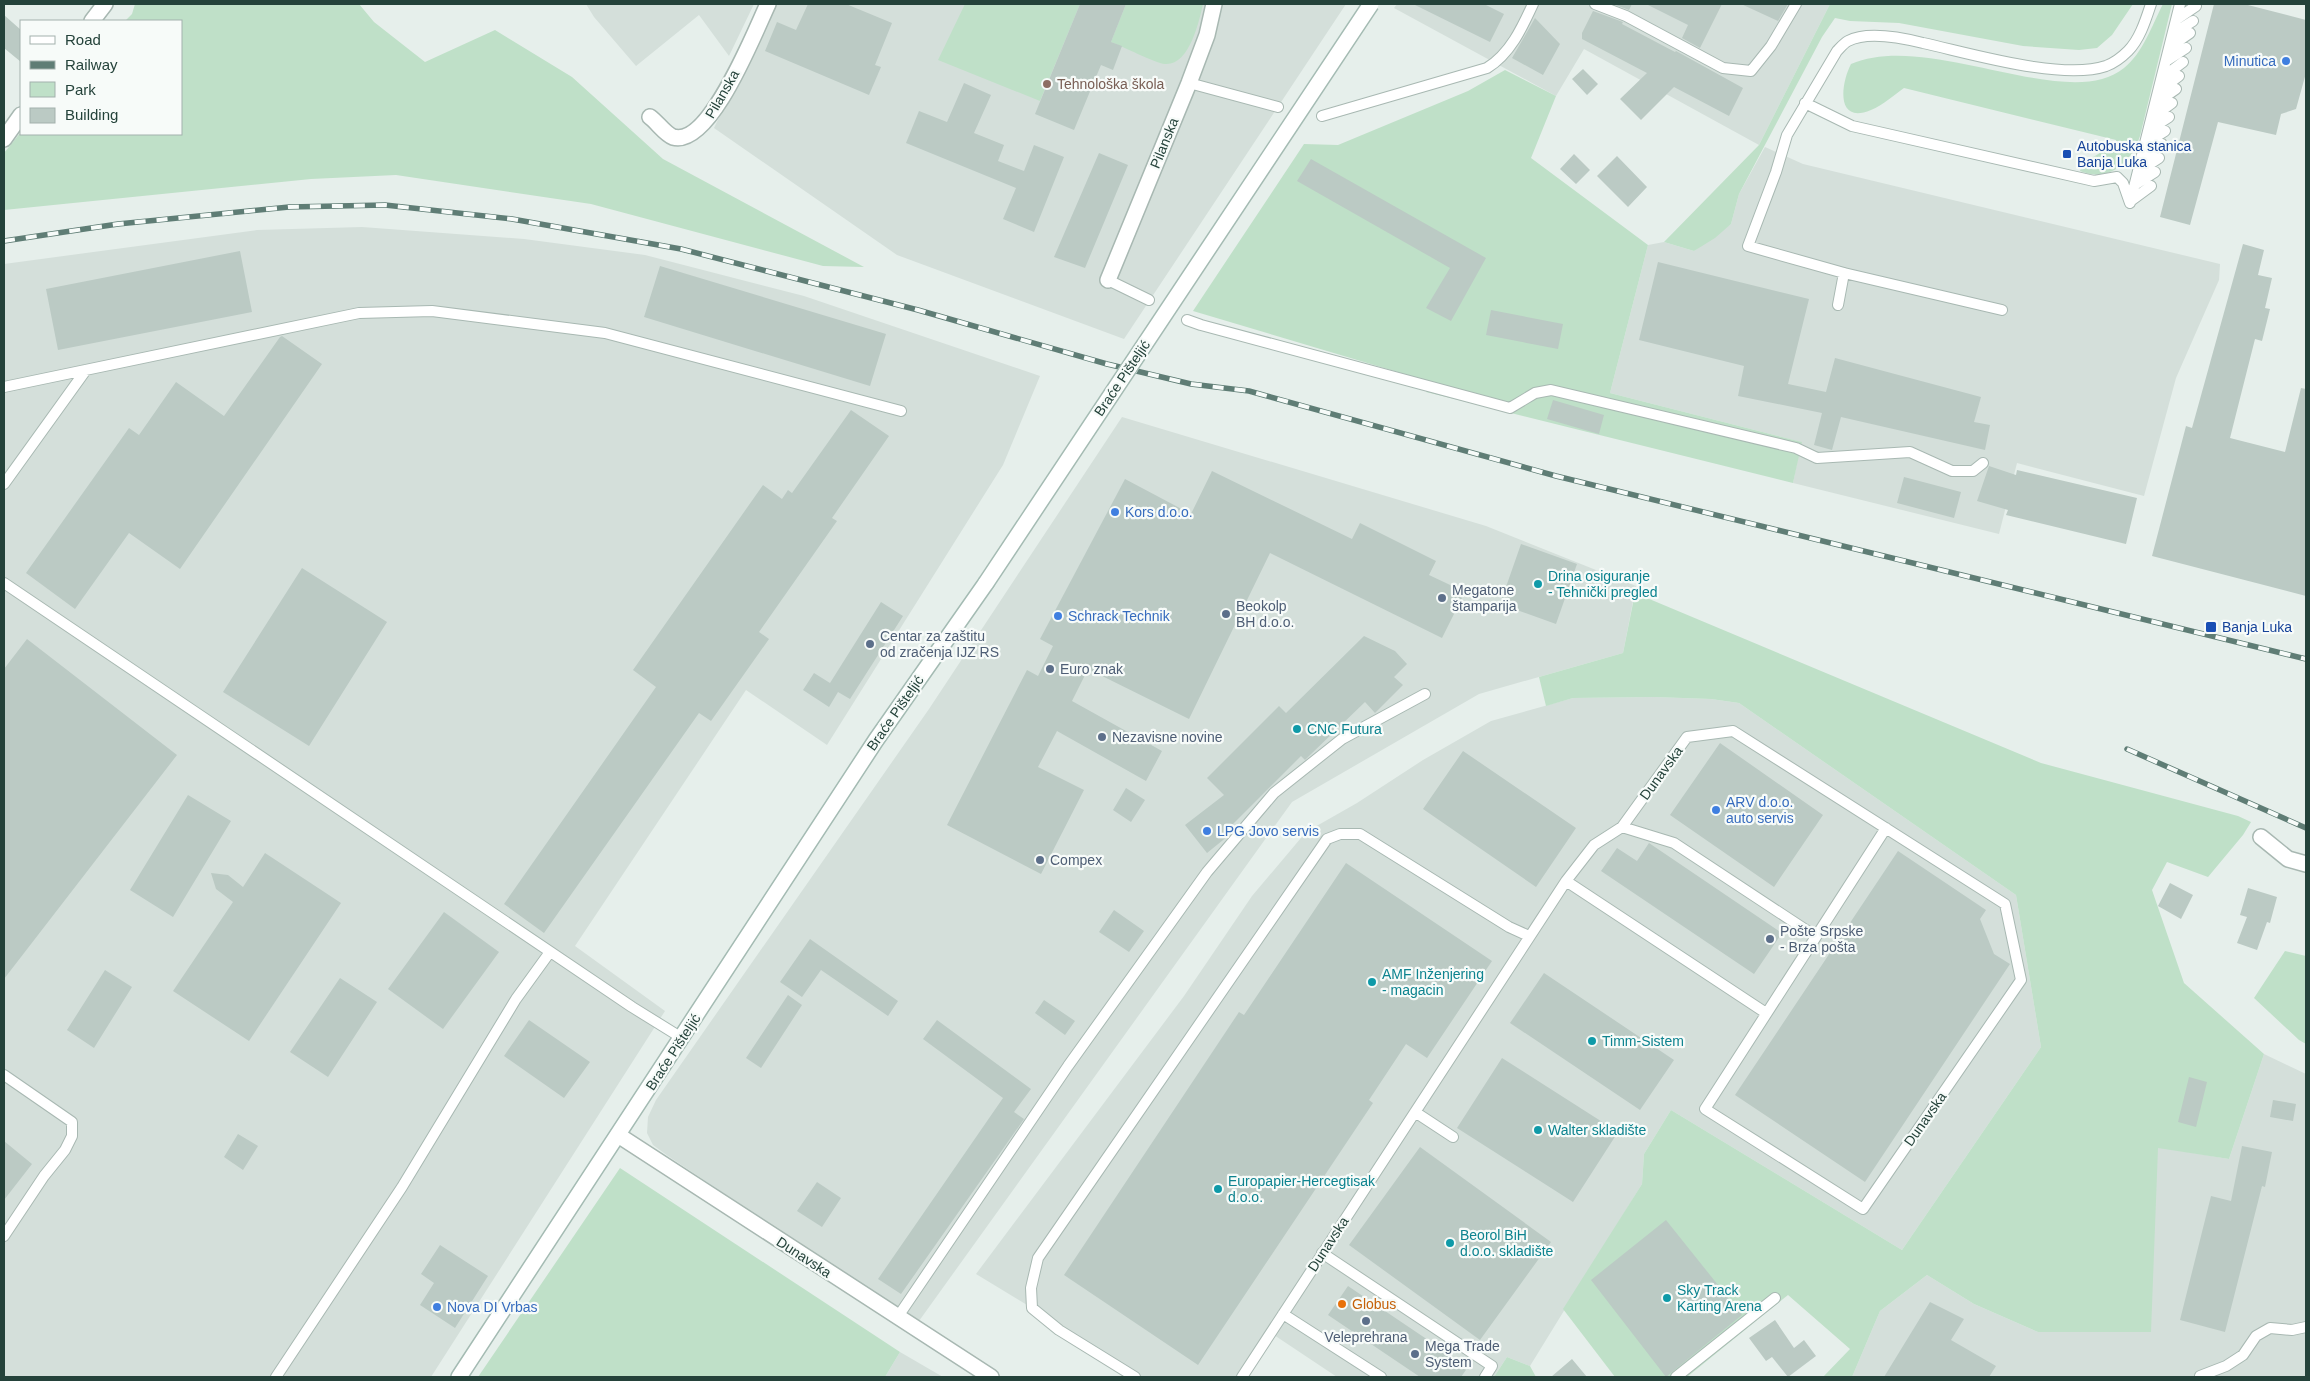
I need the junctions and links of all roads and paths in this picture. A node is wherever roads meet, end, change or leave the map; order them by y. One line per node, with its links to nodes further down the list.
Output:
1 (768, 4): 29 (street, Pilanska)
2 (1214, 4): 20 (street, Pilanska)
3 (1371, 4): 66 (street, Braće Pišteljić, bridge)
4 (1533, 4): 28 (lane)
5 (1595, 4): 6 (lane)
6 (1796, 4)
7 (2151, 4): 23 (lane)
8 (2181, 4): 10 (lane)
9 (2196, 6): 10 (lane)
10 (2176, 19): 12 (lane)
11 (2193, 21): 12 (lane)
12 (2174, 33): 14 (lane)
13 (2190, 33): 14 (lane)
14 (2170, 47): 16 (lane)
15 (2186, 48): 16 (lane)
16 (2166, 61): 19 (lane)
17 (2182, 62): 19 (lane)
18 (2179, 76): 22 (lane)
19 (2163, 77): 22 (lane)
20 (1189, 83): 26 (lane); 45 (street, Pilanska)
21 (2176, 88): 24 (lane)
22 (2159, 91): 24 (lane)
23 (1805, 103): 43 (lane); 44 (lane)
24 (2156, 103): 30 (lane)
25 (2172, 103): 30 (lane)
26 (1278, 106)
27 (20, 116): 34 (street)
28 (1322, 116)
29 (650, 117)
30 (2153, 117): 32 (lane)
31 (2169, 117): 32 (lane)
32 (2149, 130): 35 (lane)
33 (2165, 131): 35 (lane)
34 (4, 138)
35 (2146, 144): 37 (lane)
36 (2162, 144): 37 (lane)
37 (2142, 158): 39 (lane)
38 (2158, 158): 39 (lane)
39 (2139, 171): 41 (lane)
40 (2155, 172): 41 (lane)
41 (2136, 184): 43 (lane)
42 (2151, 186): 43 (lane)
43 (2132, 200)
44 (1844, 273): 47 (lane); 48 (lane)
45 (1108, 280): 46 (lane)
46 (1149, 300)
47 (1838, 305)
48 (2002, 310)
49 (1187, 320): 53 (lane)
50 (86, 370): 51 (lane); 52 (lane); 54 (lane)
51 (4, 387)
52 (901, 411)
53 (1983, 463)
54 (4, 484)
55 (4, 583): 64 (lane)
56 (1424, 694): 75 (lane)
57 (1622, 827): 58 (lane, Dunavska); 61 (lane, Dunavska); 63 (lane)
58 (1886, 828): 63 (lane, Dunavska); 65 (lane, Dunavska)
59 (2260, 837): 60 (street)
60 (2306, 864)
61 (1566, 881): 62 (lane, Dunavska); 65 (lane)
62 (1529, 936): 68 (lane, Dunavska); 81 (lane)
63 (1815, 936): 65 (lane, Dunavska)
64 (550, 952): 66 (lane); 78 (lane)
65 (1766, 1013)
66 (682, 1038): 69 (street, Braće Pišteljić)
67 (4, 1074): 71 (lane)
68 (1415, 1112): 70 (lane); 72 (lane, Dunavska)
69 (618, 1135): 75 (street, Dunavska); 79 (street, Braće Pišteljić)
70 (1453, 1137)
71 (4, 1236)
72 (1322, 1253): 74 (lane, Dunavska); 84 (lane)
73 (1775, 1298): 85 (lane)
74 (1283, 1314): 82 (lane, Dunavska); 83 (lane)
75 (897, 1318): 80 (street, Dunavska)
76 (2306, 1327): 77 (lane)
77 (2200, 1376)
78 (276, 1377)
79 (459, 1377)
80 (991, 1377)
81 (1135, 1377)
82 (1242, 1377)
83 (1381, 1377)
84 (1485, 1377)
85 (1676, 1377)

